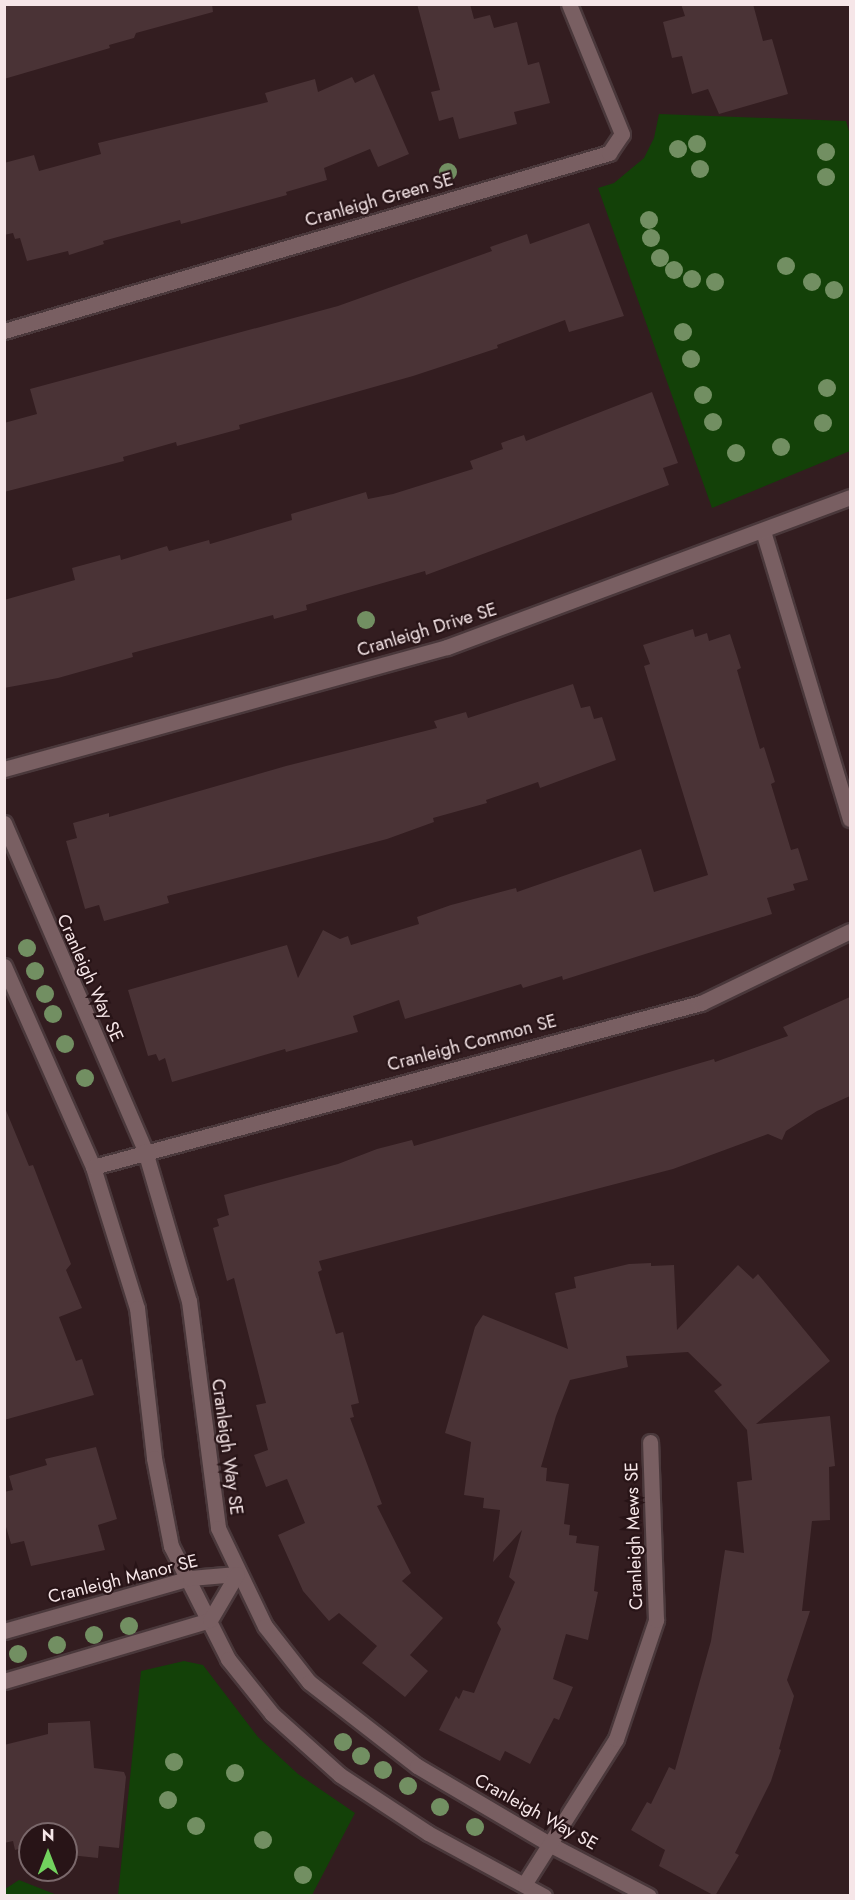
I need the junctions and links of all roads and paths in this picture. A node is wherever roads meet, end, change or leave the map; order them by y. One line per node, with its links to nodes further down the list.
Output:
1 (568, 4): 2 (street, Cranleigh Green SE)
2 (4, 331)
3 (850, 497): 4 (street, Cranleigh Drive SE)
4 (763, 531): 5 (street, Cranleigh Drive SE); 6 (street)
5 (4, 769)
6 (850, 819)
7 (4, 823): 10 (street, Cranleigh Way SE)
8 (850, 931): 10 (street, Cranleigh Common SE)
9 (4, 966): 11 (street)
10 (145, 1151): 11 (street, Cranleigh Common SE); 13 (street, Cranleigh Way SE)
11 (93, 1167): 14 (street)
12 (650, 1442): 18 (street, Cranleigh Mews SE)
13 (237, 1574): 14 (street, Cranleigh Manor SE); 15 (street); 18 (street, Cranleigh Way SE)
14 (190, 1578): 15 (street); 16 (street, Cranleigh Manor SE)
15 (210, 1620): 17 (street); 19 (street)
16 (4, 1631)
17 (4, 1682)
18 (550, 1845): 19 (street, Cranleigh Mews SE); 21 (street, Cranleigh Way SE)
19 (525, 1883): 20 (street)
20 (544, 1896)
21 (650, 1896)

